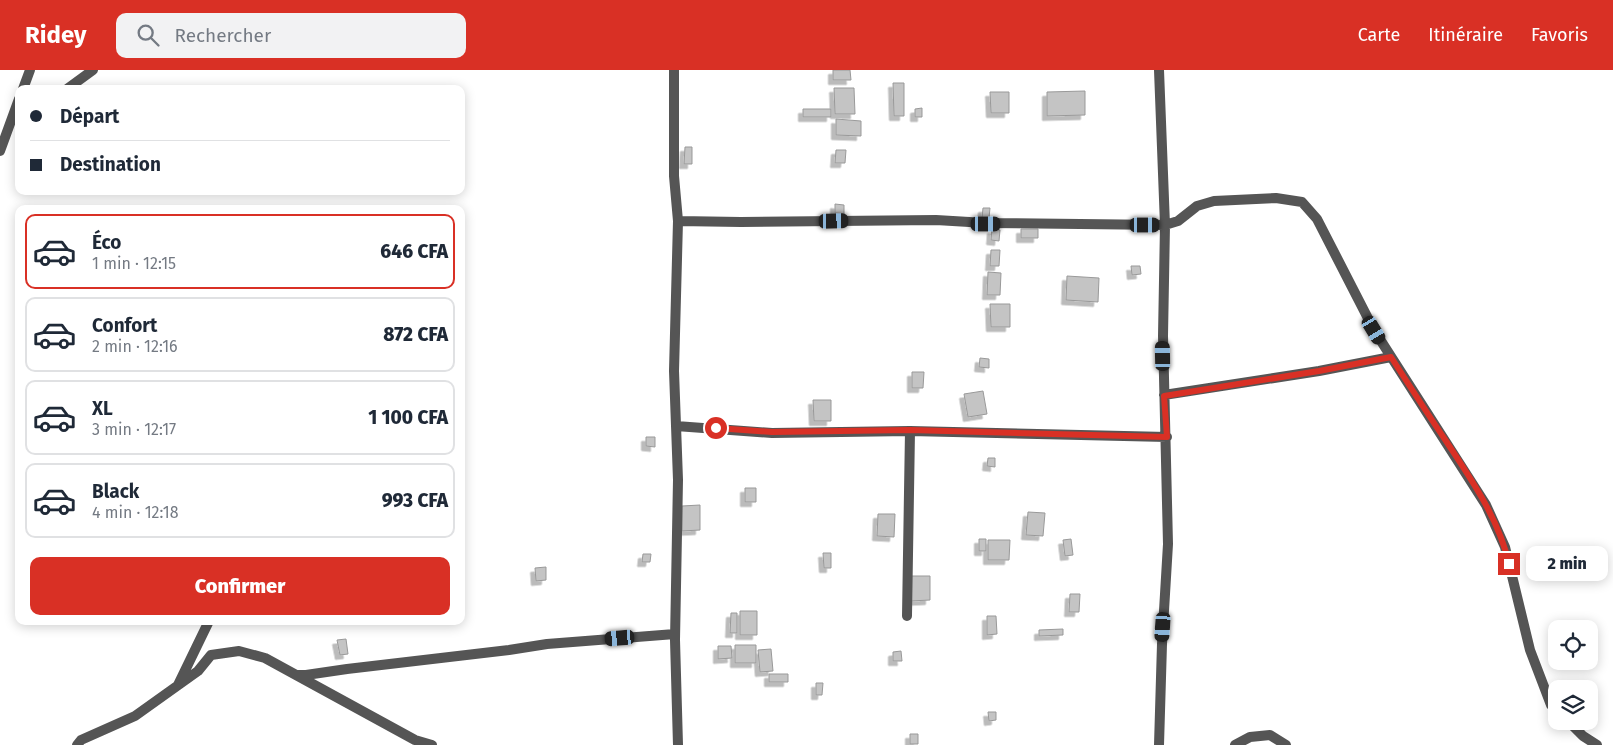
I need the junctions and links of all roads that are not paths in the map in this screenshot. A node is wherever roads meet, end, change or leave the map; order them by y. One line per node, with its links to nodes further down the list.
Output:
1 (30, 70): 5 (street)
2 (93, 70): 6 (street)
3 (674, 70): 11 (street)
4 (1159, 70): 12 (street)
5 (24, 85)
6 (72, 85)
7 (15, 109): 9 (street)
8 (15, 125): 9 (street)
9 (6, 131): 10 (street)
10 (0, 151)
11 (678, 221): 12 (street); 15 (street)
12 (1165, 225): 13 (street); 14 (street)
13 (1391, 357): 14 (street); 23 (street)
14 (1164, 396): 17 (street)
15 (676, 426): 16 (street); 20 (street)
16 (910, 430): 17 (street); 18 (street)
17 (1167, 437): 29 (street)
18 (907, 616)
19 (207, 625): 22 (street)
20 (675, 634): 21 (street); 28 (street)
21 (295, 675): 22 (street); 25 (street)
22 (176, 688): 26 (street)
23 (1548, 697)
24 (1577, 730): 32 (street)
25 (414, 742): 27 (street)
26 (78, 745)
27 (432, 745)
28 (678, 745)
29 (1159, 745)
30 (1235, 745): 31 (street)
31 (1286, 745)
32 (1597, 745)

